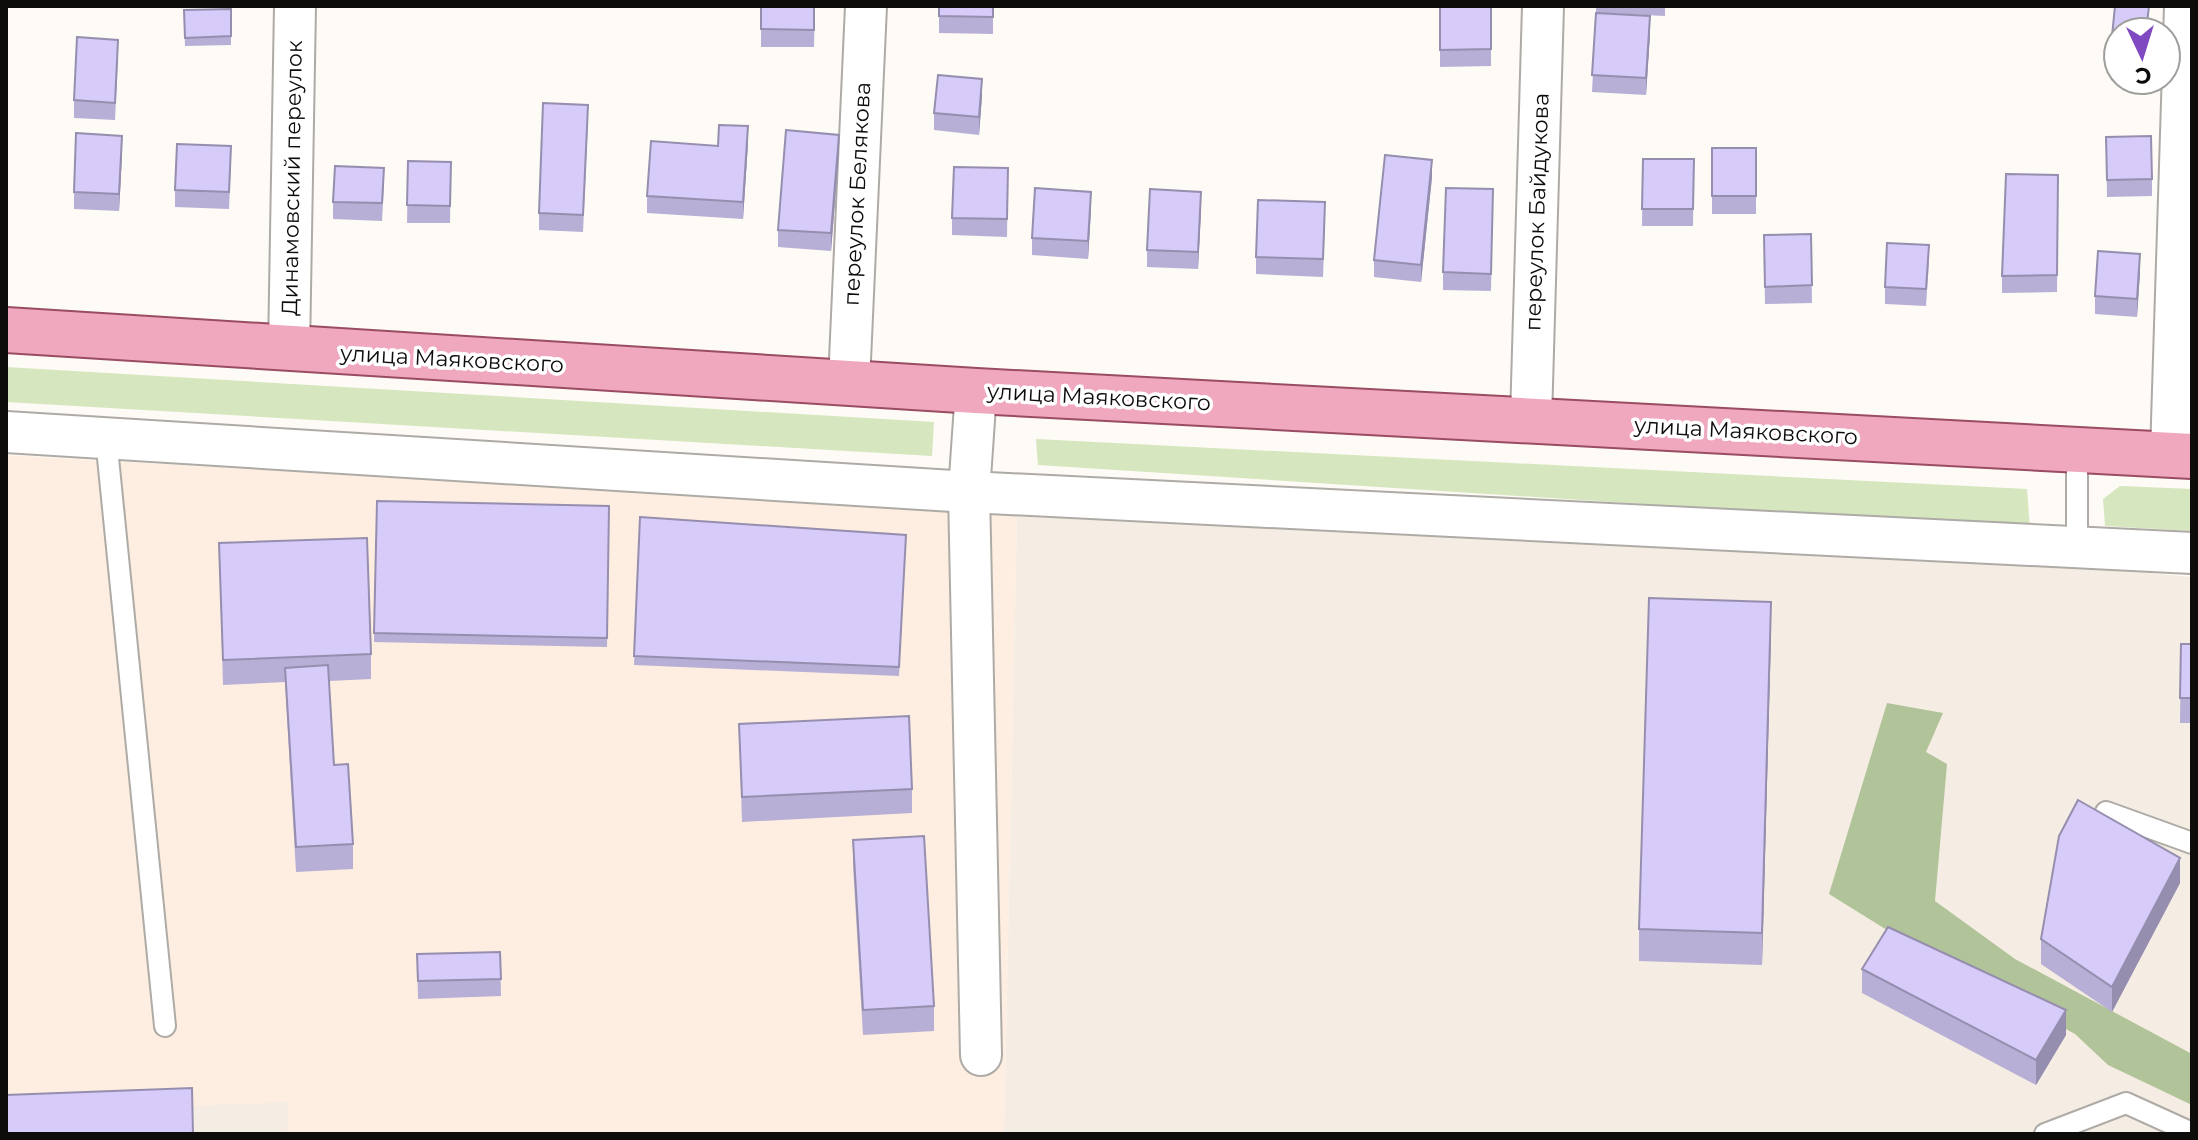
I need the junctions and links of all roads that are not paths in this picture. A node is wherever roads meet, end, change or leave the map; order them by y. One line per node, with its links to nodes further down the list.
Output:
1 (295, 6): 6 (street, Динамовский переулок)
2 (866, 6): 7 (street, переулок Белякова)
3 (1543, 6): 9 (street, переулок Байдукова)
4 (2187, 6): 13 (street)
5 (6, 330): 6 (main road, улица Маяковского)
6 (289, 349): 7 (main road, улица Маяковского)
7 (849, 382): 8 (main road, улица Маяковского)
8 (976, 391): 9 (main road, улица Маяковского); 14 (street)
9 (1531, 419): 12 (main road, улица Маяковского)
10 (6, 432): 11 (street)
11 (106, 438): 14 (street); 19 (lane)
12 (2077, 449): 13 (main road, улица Маяковского); 15 (lane)
13 (2182, 455)
14 (969, 492): 15 (street); 20 (street)
15 (2077, 546): 16 (street)
16 (2192, 553)
17 (2106, 812): 18 (lane)
18 (2192, 843)
19 (165, 1026)
20 (981, 1055)
21 (2192, 1133): 22 (lane)
22 (2045, 1134)

